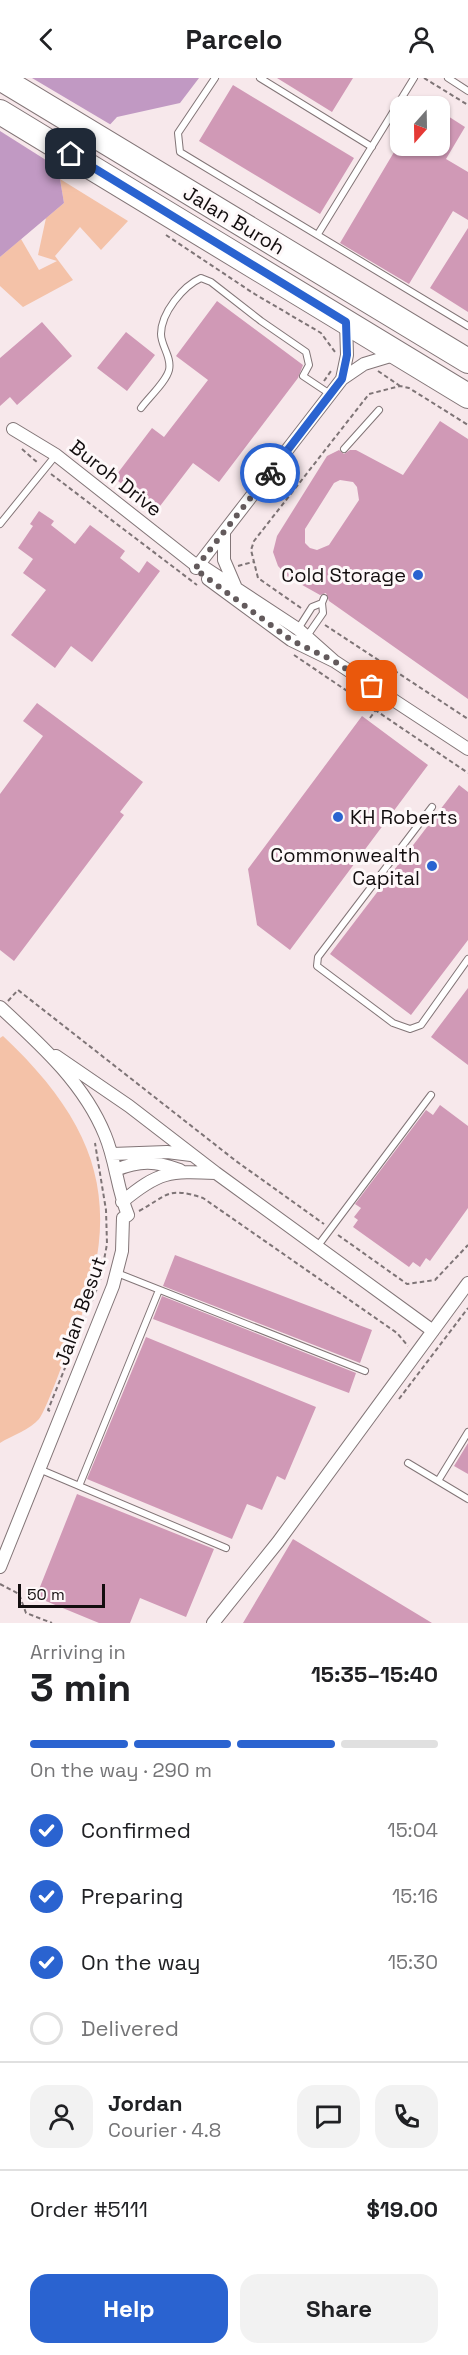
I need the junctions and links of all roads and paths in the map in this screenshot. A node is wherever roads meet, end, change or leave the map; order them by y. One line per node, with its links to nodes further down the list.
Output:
1 (0, 78): 17 (highway, Jalan Buroh)
2 (215, 78): 11 (lane)
3 (260, 78): 10 (lane)
4 (414, 78): 10 (lane)
5 (424, 78): 8 (path)
6 (451, 79): 7 (lane)
7 (468, 91)
8 (468, 105)
9 (0, 112): 13 (highway, Jalan Buroh)
10 (372, 147): 11 (lane)
11 (318, 234): 14 (lane)
12 (166, 235): 15 (path)
13 (346, 322): 16 (highway, Jalan Buroh); 19 (street)
14 (468, 326)
15 (336, 352)
16 (398, 354): 19 (street); 22 (highway, Jalan Buroh)
17 (468, 361)
18 (336, 364): 20 (path)
19 (342, 379): 21 (street)
20 (319, 387): 21 (lane); 23 (lane)
21 (330, 395): 32 (street)
22 (468, 396)
23 (141, 408)
24 (379, 410): 28 (lane)
25 (468, 425): 36 (path)
26 (13, 429): 29 (street, Buroh Drive)
27 (19, 447): 30 (path)
28 (344, 449)
29 (56, 455): 30 (lane); 33 (street, Buroh Drive)
30 (45, 469): 31 (lane); 34 (path)
31 (0, 524)
32 (224, 533): 33 (street); 35 (street)
33 (196, 565): 35 (street, Buroh Drive); 40 (street)
34 (199, 586)
35 (236, 589): 38 (street, Buroh Drive)
36 (308, 614): 37 (lane); 38 (lane)
37 (318, 620): 38 (lane); 43 (path)
38 (302, 633): 40 (street)
39 (293, 655): 41 (path)
40 (334, 661): 44 (street)
41 (375, 711): 42 (path); 45 (path)
42 (370, 718)
43 (468, 719)
44 (468, 749)
45 (468, 773)
46 (432, 807): 47 (lane)
47 (468, 959)
48 (1, 1007): 49 (street); 59 (path)
49 (42, 1046): 51 (street); 53 (street)
50 (431, 1095): 59 (lane)
51 (105, 1134): 52 (street); 68 (path)
52 (112, 1154): 53 (street); 54 (street)
53 (192, 1155): 56 (street)
54 (116, 1170): 55 (street); 57 (street)
55 (184, 1172): 56 (street); 57 (street)
56 (216, 1173): 61 (street)
57 (122, 1202): 58 (street)
58 (128, 1215): 62 (street, Jalan Besut); 66 (path)
59 (330, 1229): 60 (path); 61 (lane)
60 (468, 1245)
61 (316, 1247): 65 (street)
62 (117, 1273): 64 (lane); 68 (street, Jalan Besut)
63 (468, 1282): 65 (street)
64 (159, 1290): 67 (lane); 73 (lane)
65 (433, 1331): 79 (street)
66 (406, 1354)
67 (365, 1371)
68 (60, 1417): 71 (street, Jalan Besut)
69 (468, 1432): 72 (lane)
70 (408, 1463): 72 (lane)
71 (39, 1469): 73 (lane); 76 (street, Jalan Besut)
72 (438, 1481): 74 (lane)
73 (80, 1486): 75 (lane)
74 (468, 1499)
75 (226, 1548)
76 (0, 1567)
77 (0, 1584): 78 (path)
78 (51, 1623)
79 (213, 1623)

